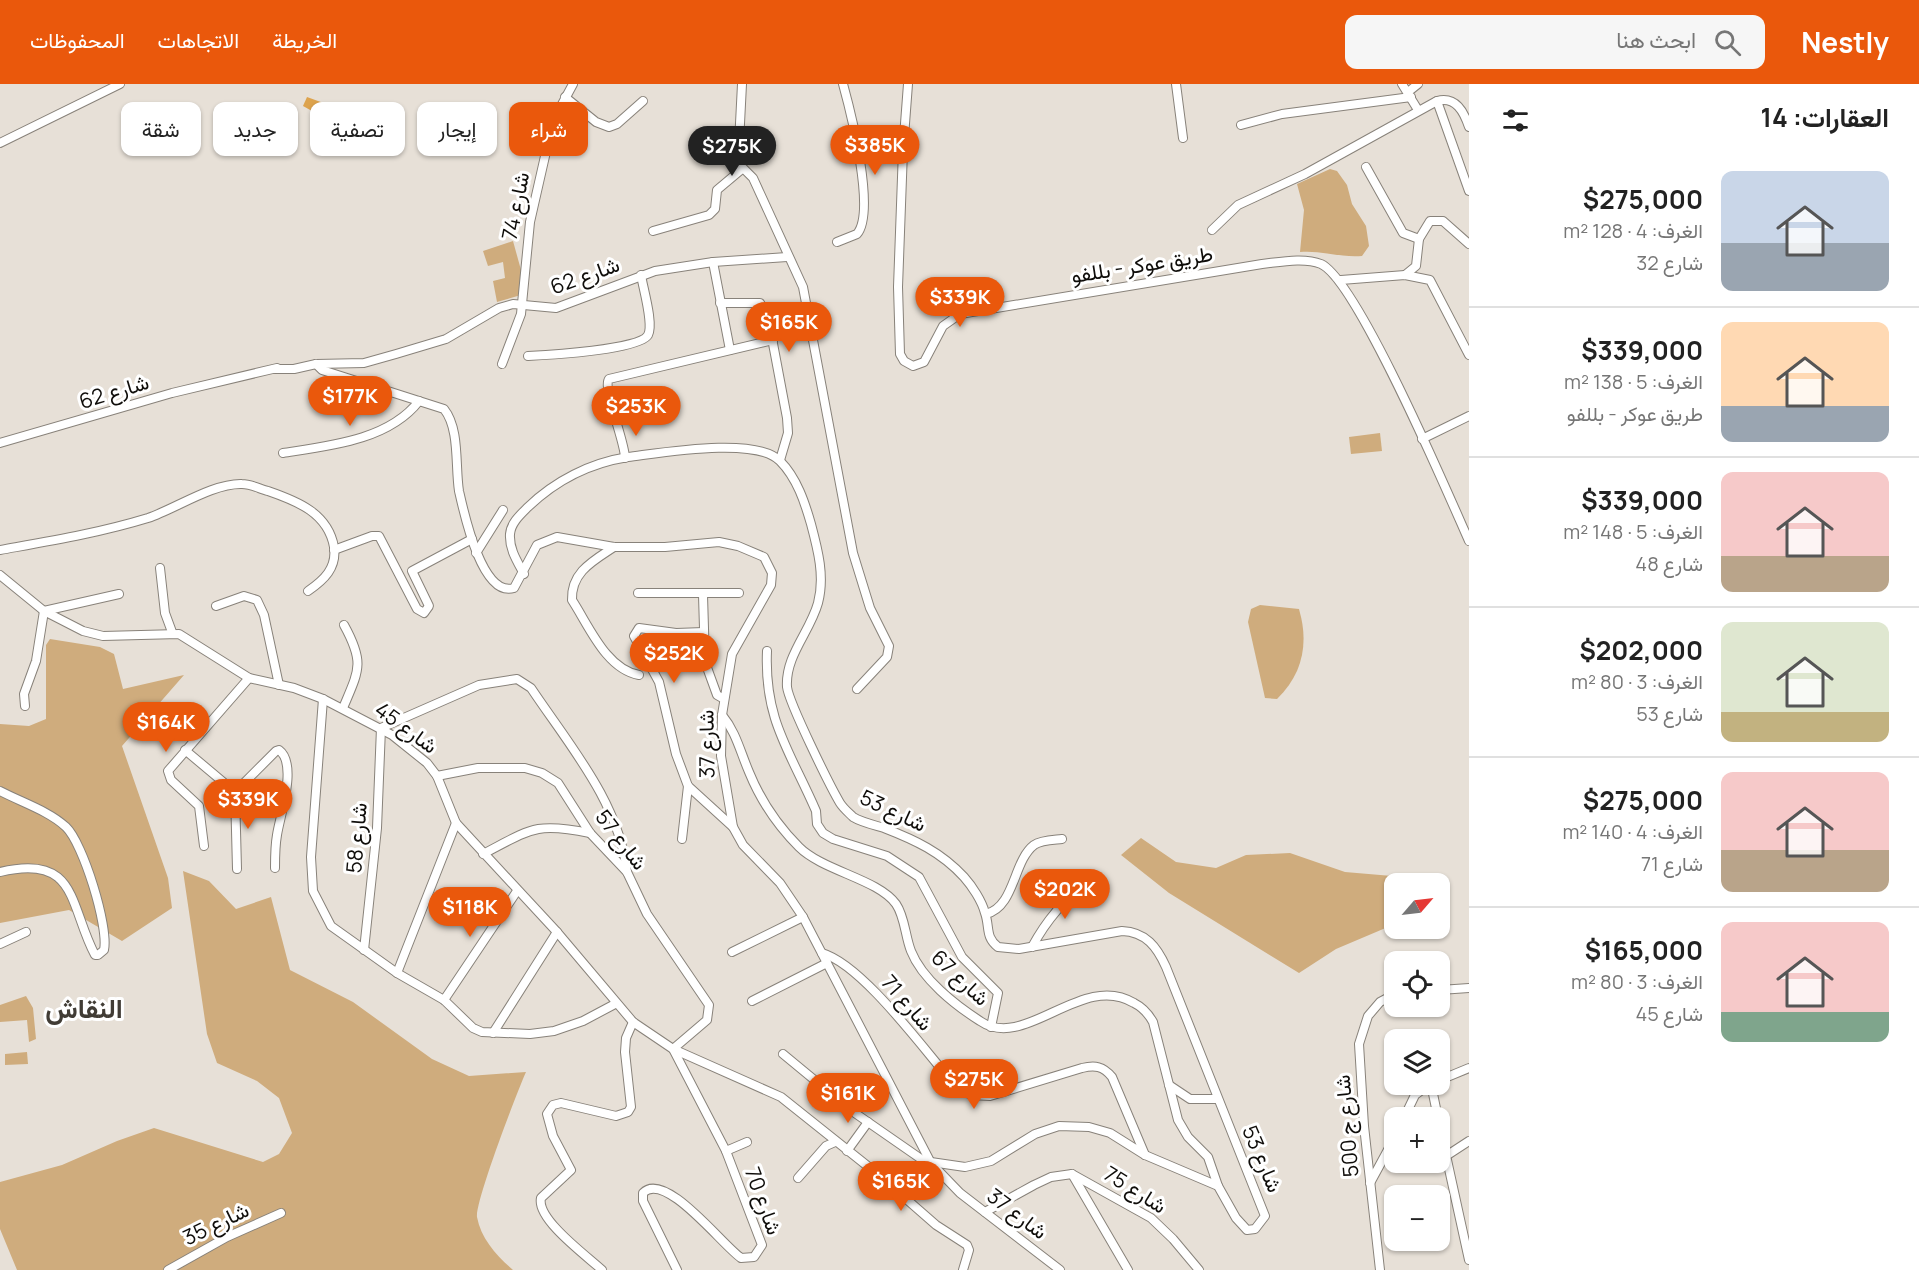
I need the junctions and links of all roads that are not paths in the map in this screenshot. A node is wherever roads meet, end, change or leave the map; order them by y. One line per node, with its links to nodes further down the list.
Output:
1 (120, 84): 18 (street)
2 (573, 84): 10 (street, شارع 74)
3 (742, 84): 20 (street)
4 (843, 84): 25 (street)
5 (902, 84): 17 (street, طريق عوكر - بللفو)
6 (908, 84): 17 (street, طريق عوكر - بللفو)
7 (1176, 84): 16 (street)
8 (1418, 84): 9 (street)
9 (1407, 91): 13 (street); 14 (street)
10 (565, 97): 11 (street); 33 (street, شارع 74)
11 (643, 101)
12 (1437, 101): 13 (street); 15 (street); 21 (street)
13 (1418, 110): 22 (street)
14 (1241, 125)
15 (1469, 127)
16 (1183, 138)
17 (904, 140): 31 (street, طريق عوكر - بللفو)
18 (0, 143)
19 (1366, 167): 24 (street)
20 (742, 169): 23 (street); 27 (street)
21 (1469, 191)
22 (1212, 230)
23 (653, 231)
24 (1419, 239): 26 (street); 30 (street)
25 (837, 242)
26 (1469, 244)
27 (787, 257): 28 (street, شارع 62); 71 (street)
28 (713, 262): 29 (street, شارع 62); 32 (street)
29 (641, 275): 33 (street, شارع 62); 37 (street)
30 (1405, 275): 31 (street); 36 (street)
31 (1341, 280): 42 (street, طريق عوكر - بللفو)
32 (720, 303): 34 (street); 35 (street)
33 (522, 305): 38 (street, شارع 62); 39 (street, شارع 74)
34 (774, 340): 35 (street); 46 (street)
35 (730, 350): 45 (street)
36 (1469, 355)
37 (528, 356)
38 (316, 364): 40 (street); 43 (street, شارع 62)
39 (502, 364)
40 (419, 401): 44 (street); 48 (street)
41 (1469, 416): 42 (street)
42 (1422, 439): 49 (street, طريق عوكر - بللفو)
43 (0, 443)
44 (284, 453)
45 (625, 458): 46 (street); 55 (street)
46 (780, 460): 96 (street, شارع 53)
47 (503, 510): 53 (street)
48 (472, 539): 52 (street); 53 (street)
49 (1469, 541)
50 (614, 546): 55 (street, شارع 37); 68 (street); 73 (street, شارع 37)
51 (0, 550): 52 (street)
52 (334, 550): 57 (street)
53 (476, 553): 55 (street)
54 (160, 568): 65 (street)
55 (524, 574)
56 (0, 575): 63 (street, شارع 45)
57 (308, 591)
58 (638, 593): 61 (street)
59 (739, 593): 61 (street)
60 (119, 594): 63 (street)
61 (703, 595): 66 (street)
62 (216, 606): 70 (street)
63 (44, 611): 65 (street, شارع 45); 74 (street)
64 (344, 625): 75 (street)
65 (172, 632): 69 (street, شارع 45)
66 (704, 632): 73 (street); 80 (street)
67 (767, 651): 114 (street)
68 (639, 675)
69 (249, 678): 70 (street, شارع 45); 78 (street)
70 (279, 685): 72 (street, شارع 45)
71 (857, 689)
72 (323, 699): 75 (street, شارع 45); 102 (street)
73 (724, 699): 76 (street, شارع 37)
74 (25, 706)
75 (343, 708): 77 (street, شارع 45)
76 (722, 715): 84 (street, شارع 37); 114 (street, شارع 67)
77 (381, 728): 79 (street, شارع 45); 93 (street); 102 (street, شارع 58)
78 (185, 750): 82 (street); 88 (street)
79 (437, 776): 83 (street, شارع 45); 85 (street, شارع 57)
80 (688, 786): 84 (street); 86 (street)
81 (0, 791): 92 (street)
82 (235, 792): 90 (street); 91 (street)
83 (456, 823): 89 (street, شارع 45); 106 (street)
84 (733, 827): 97 (street, شارع 37)
85 (590, 833): 89 (street); 93 (street, شارع 57)
86 (682, 839)
87 (1062, 839): 96 (street)
88 (204, 846)
89 (483, 854): 95 (street, شارع 45)
90 (275, 868)
91 (237, 869)
92 (0, 872)
93 (627, 872): 116 (street, شارع 57)
94 (1087, 883): 101 (street)
95 (518, 891): 99 (street, شارع 45); 109 (street)
96 (986, 915): 101 (street, شارع 53)
97 (803, 917): 103 (street); 104 (street, شارع 37)
98 (26, 932): 100 (street)
99 (557, 932): 112 (street, شارع 45); 115 (street)
100 (0, 944)
101 (1032, 947): 121 (street, شارع 53)
102 (364, 950): 106 (street)
103 (732, 952)
104 (822, 953): 105 (street, شارع 37); 129 (street, شارع 71)
105 (827, 963): 110 (street); 131 (street, شارع 37)
106 (397, 973): 109 (street)
107 (1469, 988): 108 (street)
108 (1450, 989)
109 (444, 1000): 115 (street)
110 (752, 1001)
111 (1384, 1001): 135 (street, شارع ج 500)
112 (615, 1004): 113 (street, شارع 45); 115 (street)
113 (633, 1022): 116 (street, شارع 45); 141 (street)
114 (991, 1026): 120 (street, شارع 67)
115 (493, 1033)
116 (673, 1049): 125 (street, شارع 45); 126 (street, شارع 70)
117 (783, 1054): 122 (street)
118 (1469, 1068): 119 (street)
119 (1450, 1076)
120 (1168, 1085): 121 (street); 136 (street, شارع 67)
121 (1217, 1099): 136 (street, شارع 53)
122 (868, 1122): 127 (street); 131 (street)
123 (1469, 1141): 128 (street)
124 (747, 1142): 126 (street)
125 (835, 1142): 127 (street, شارع 45); 134 (street)
126 (726, 1151): 142 (street, شارع 70)
127 (847, 1151): 143 (street, شارع 45)
128 (1450, 1153)
129 (1144, 1155): 131 (street); 136 (street)
130 (1384, 1158): 135 (street)
131 (931, 1163): 138 (street, شارع 37)
132 (1450, 1173): 139 (street)
133 (1072, 1174): 138 (street, شارع 75); 145 (street, شارع 75); 146 (street, شارع 75)
134 (798, 1178)
135 (1370, 1184): 147 (street, شارع ج 500)
136 (1218, 1186)
137 (281, 1212): 140 (street, شارع 35)
138 (985, 1212): 144 (street, شارع 37)
139 (1469, 1260)
140 (168, 1270)
141 (602, 1270)
142 (677, 1270)
143 (963, 1270)
144 (1060, 1270)
145 (1128, 1270)
146 (1199, 1270)
147 (1380, 1270)

